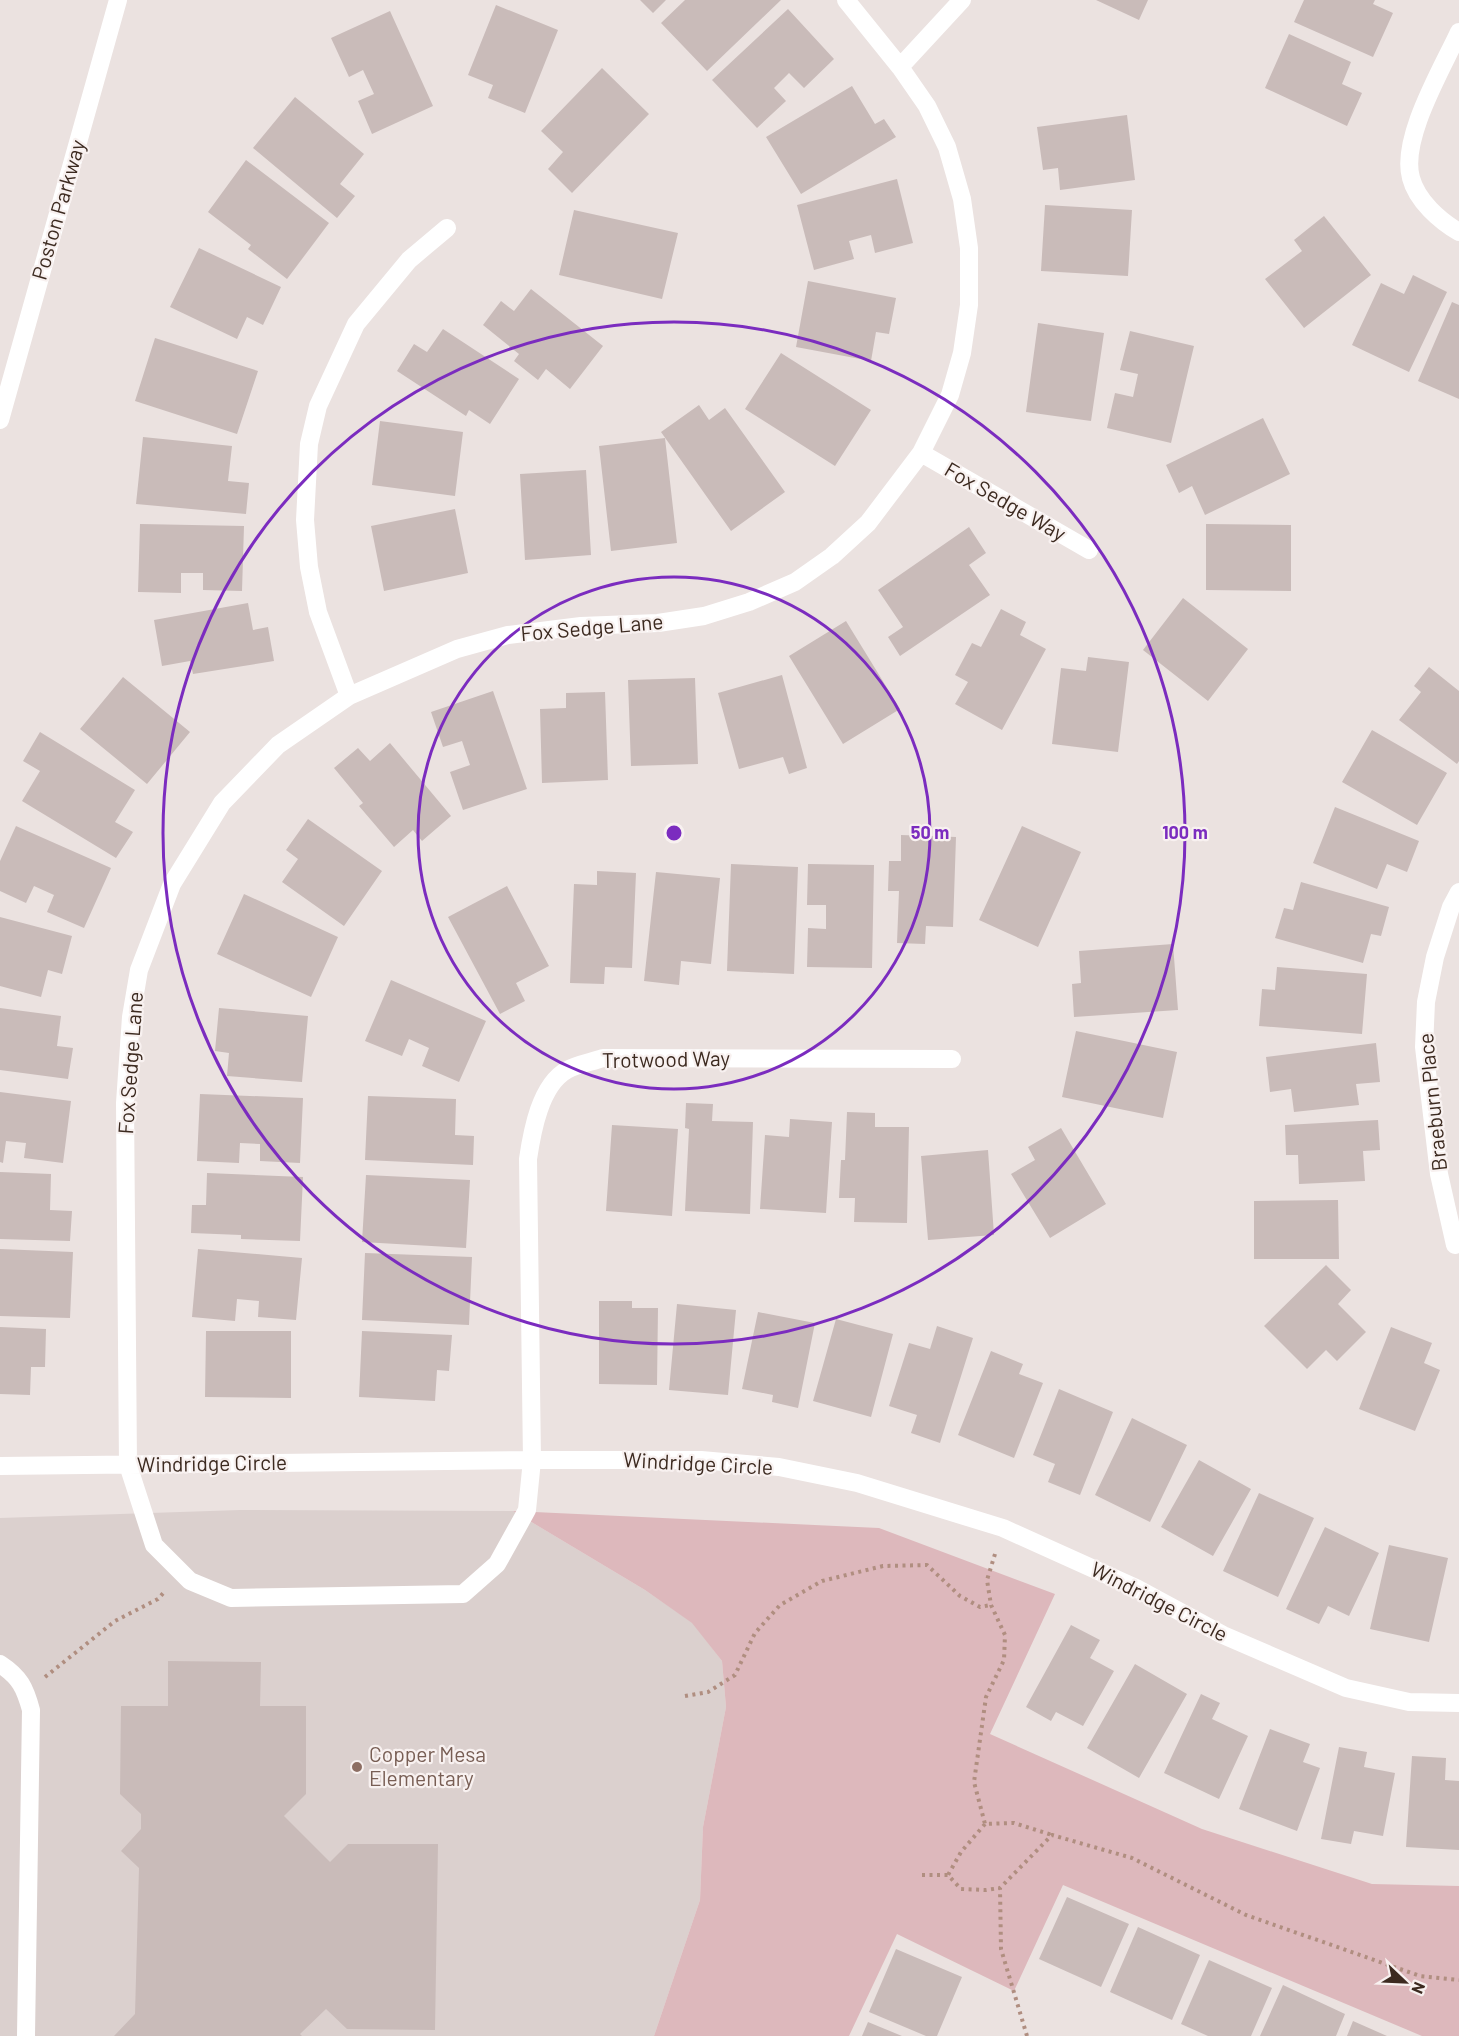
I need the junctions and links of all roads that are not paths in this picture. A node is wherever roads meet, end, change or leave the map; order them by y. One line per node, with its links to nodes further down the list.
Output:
1 (118, 0): 8 (street, Poston Parkway)
2 (846, 0): 5 (street, Fox Sedge Lane)
3 (962, 0): 5 (street)
4 (1459, 32): 7 (street)
5 (900, 67): 9 (street, Fox Sedge Lane)
6 (447, 228): 11 (street)
7 (1459, 232)
8 (0, 420)
9 (921, 453): 10 (street, Fox Sedge Way); 11 (street, Fox Sedge Lane)
10 (1089, 550)
11 (349, 696): 16 (street, Fox Sedge Lane)
12 (1459, 892): 14 (street, Braeburn Place)
13 (952, 1059): 15 (street, Trotwood Way)
14 (1455, 1245)
15 (532, 1460): 16 (street, Windridge Circle); 18 (street, Trotwood Way); 20 (street, Windridge Circle)
16 (128, 1465): 17 (street, Windridge Circle); 18 (street, Fox Sedge Lane)
17 (0, 1466)
18 (183, 1574)
19 (0, 1664): 21 (street)
20 (1459, 1703)
21 (27, 2036)

